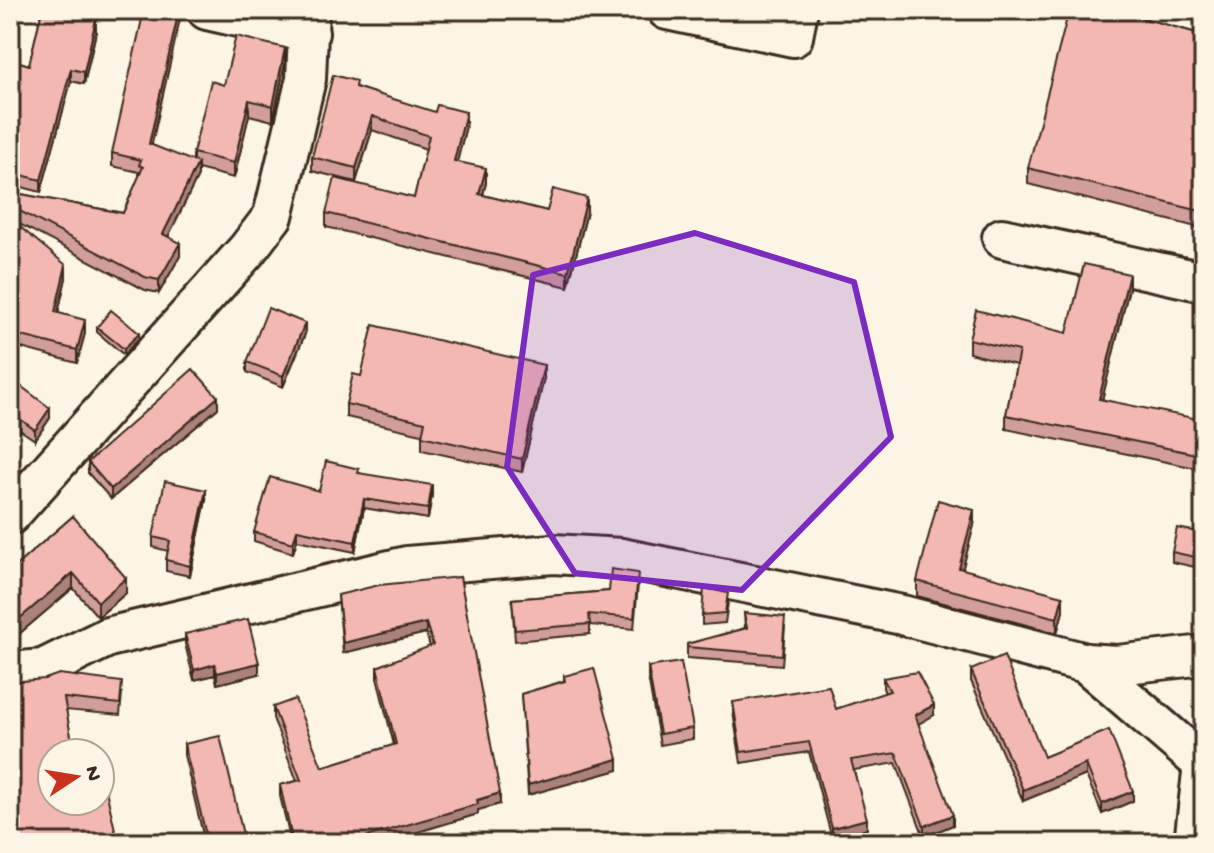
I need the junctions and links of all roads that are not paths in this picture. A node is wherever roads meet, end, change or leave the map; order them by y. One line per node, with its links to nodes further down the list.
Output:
1 (207, 10): 4 (street)
2 (667, 10): 3 (street)
3 (798, 10)
4 (309, 22): 7 (street)
5 (1002, 238): 6 (street)
6 (1204, 282)
7 (10, 515)
8 (1204, 655): 9 (street)
9 (1086, 663): 10 (street); 11 (street)
10 (10, 672)
11 (1204, 764): 12 (street)
12 (1194, 843)

